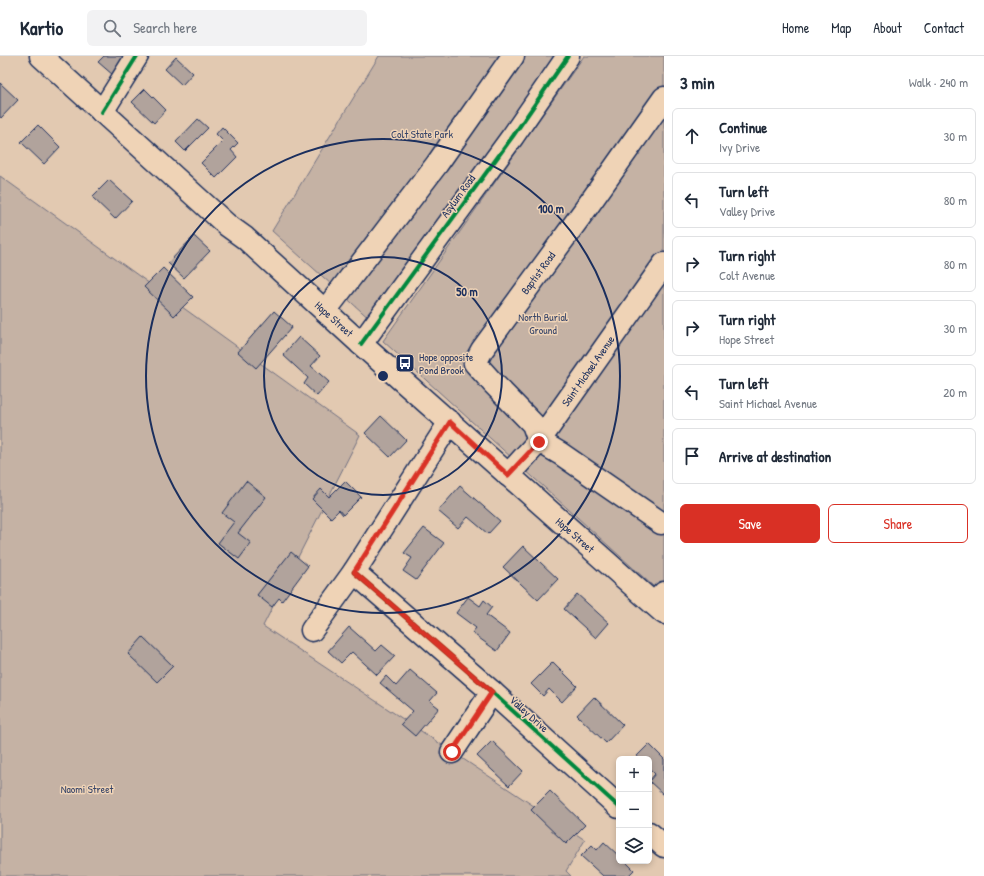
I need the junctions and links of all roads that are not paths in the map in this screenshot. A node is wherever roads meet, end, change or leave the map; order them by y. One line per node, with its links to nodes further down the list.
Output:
1 (41, 56): 6 (street, Hope Street)
2 (137, 56): 6 (street)
3 (513, 56): 9 (street)
4 (568, 56): 10 (street, Asylum Road)
5 (664, 98): 7 (street, Baptist Road)
6 (102, 112): 9 (street, Hope Street)
7 (657, 124): 12 (street, Baptist Road)
8 (664, 264): 12 (street, Saint Michael Avenue)
9 (325, 312): 10 (street, Hope Street)
10 (361, 344): 11 (street, Hope Street)
11 (450, 422): 13 (street, Hope Street); 15 (street)
12 (539, 442): 13 (street, Saint Michael Avenue); 14 (street)
13 (508, 475): 16 (street, Hope Street)
14 (662, 524)
15 (354, 572): 17 (street); 18 (street, Valley Drive)
16 (661, 603)
17 (312, 630)
18 (492, 692): 19 (street); 20 (street, Valley Drive)
19 (452, 752)
20 (616, 804)
21 (652, 836): 22 (street)
22 (664, 846)

